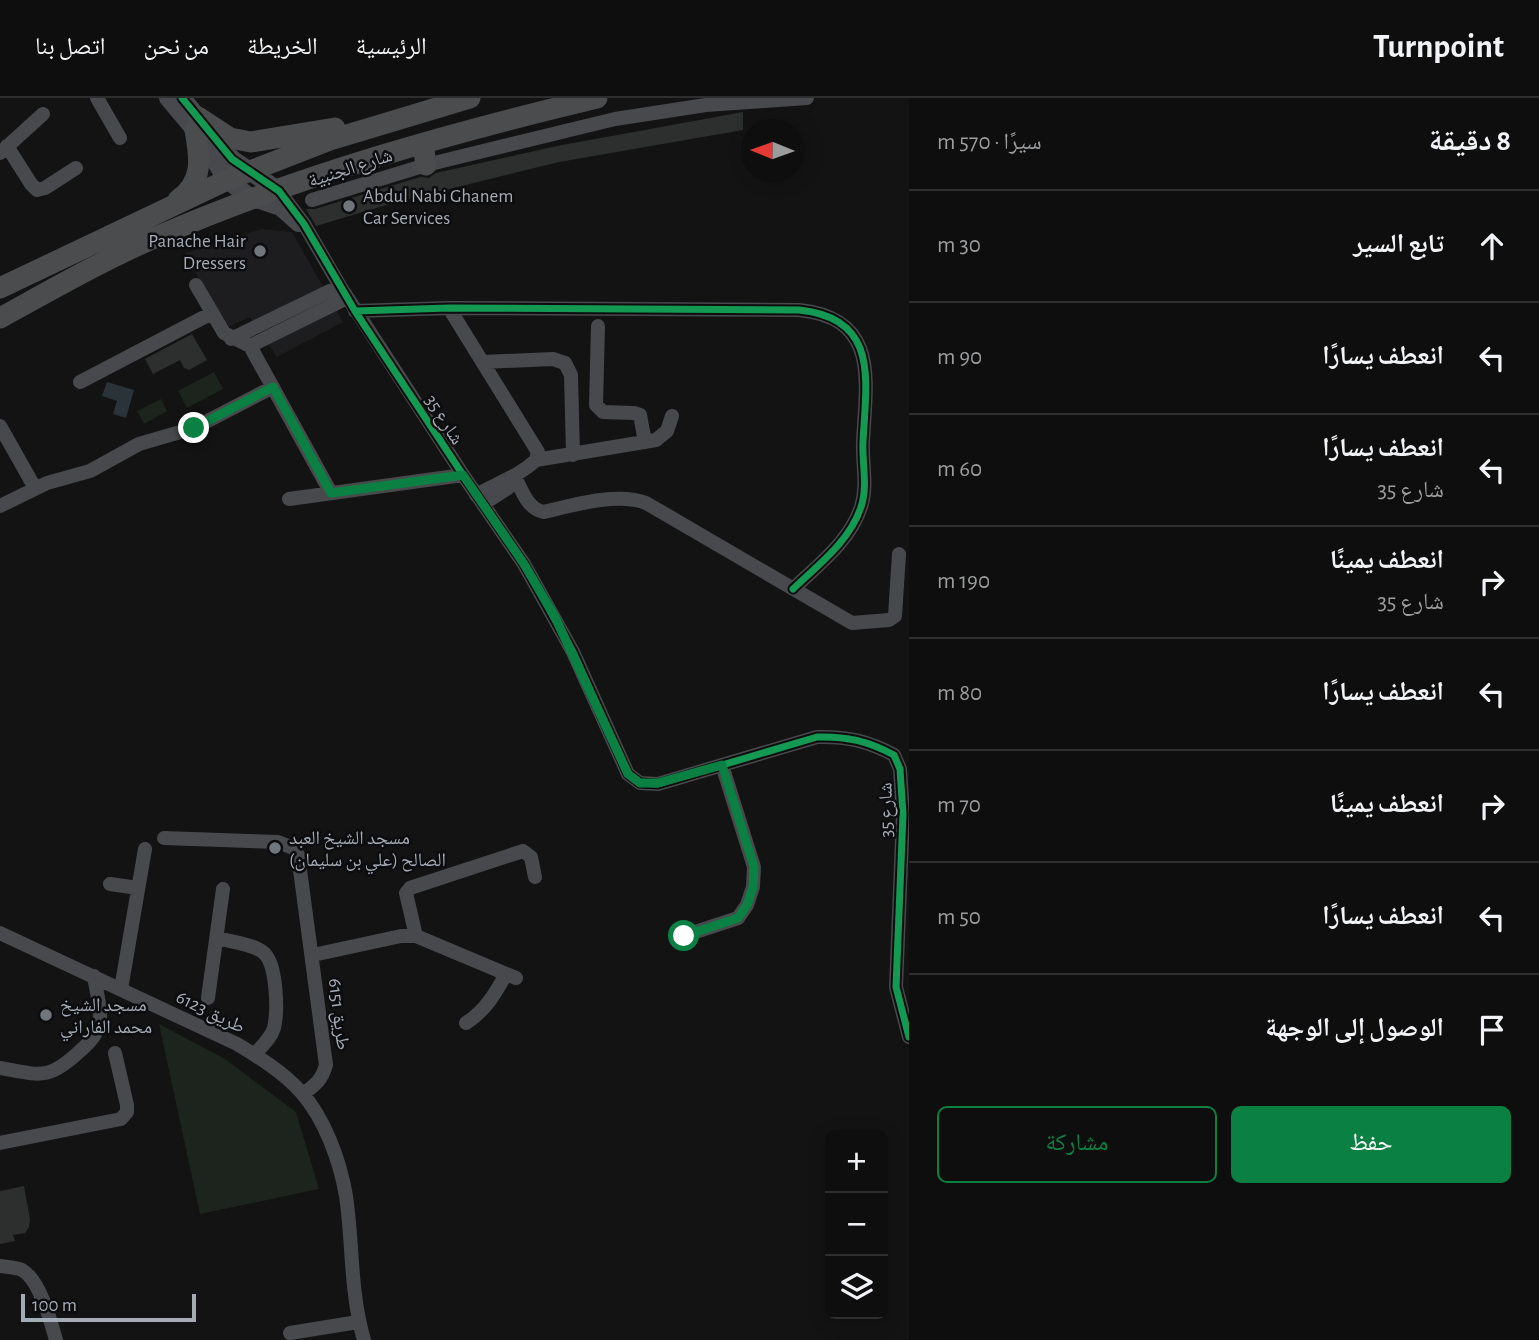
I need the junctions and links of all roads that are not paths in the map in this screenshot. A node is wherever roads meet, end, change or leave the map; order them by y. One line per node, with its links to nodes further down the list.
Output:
1 (97, 98): 10 (street)
2 (168, 98): 9 (street, شارع 35)
3 (182, 98): 9 (street, شارع 35)
4 (470, 98): 8 (main road, شارع الجنبية)
5 (597, 98): 12 (main road, شارع الجنبية)
6 (807, 98): 12 (street)
7 (43, 114): 11 (street)
8 (409, 115): 9 (main road); 14 (main road, شارع الجنبية)
9 (196, 123): 14 (street, شارع 35); 15 (street, شارع 35); 19 (main road)
10 (120, 138)
11 (4, 150): 13 (street)
12 (424, 154): 16 (main road, شارع الجنبية); 18 (street)
13 (76, 168)
14 (250, 171): 15 (main road, شارع الجنبية); 16 (street, شارع 35)
15 (227, 180): 17 (street, شارع 35); 19 (main road, شارع الجنبية)
16 (279, 191): 17 (main road, شارع الجنبية); 20 (street, شارع 35)
17 (254, 200): 20 (street, شارع 35); 27 (main road, شارع الجنبية)
18 (312, 200)
19 (154, 217): 22 (main road, شارع الجنبية)
20 (310, 235): 23 (street, شارع 35)
21 (196, 285): 26 (street)
22 (0, 288)
23 (344, 292): 25 (street, شارع 35); 29 (street)
24 (449, 308): 25 (street); 32 (street); 48 (street)
25 (355, 311): 40 (street, شارع 35)
26 (212, 313): 30 (street); 33 (street)
27 (0, 318)
28 (598, 326): 37 (street)
29 (273, 327): 30 (street); 31 (street)
30 (232, 339): 31 (street)
31 (250, 346): 34 (street)
32 (483, 362): 38 (street); 39 (street)
33 (80, 382)
34 (273, 387): 42 (street); 43 (street)
35 (672, 416): 37 (street)
36 (0, 426): 42 (street)
37 (645, 442): 38 (street)
38 (573, 455): 39 (street)
39 (537, 460): 41 (street)
40 (463, 475): 43 (street); 45 (street, شارع 35)
41 (515, 477): 45 (street); 48 (street)
42 (36, 488): 46 (street)
43 (331, 493): 44 (street)
44 (289, 499)
45 (479, 500): 49 (street, شارع 35)
46 (0, 506)
47 (899, 554): 48 (street)
48 (793, 589)
49 (722, 765): 58 (street); 65 (street, شارع 35)
50 (164, 838): 60 (street, طريق 6151)
51 (145, 849): 54 (street)
52 (535, 877): 57 (street)
53 (110, 884): 54 (street)
54 (138, 888): 62 (street)
55 (223, 889): 59 (street)
56 (0, 933): 61 (street, طريق 6123)
57 (416, 936): 60 (street); 64 (street)
58 (684, 936)
59 (217, 938): 63 (street); 67 (street)
60 (313, 956): 69 (street, طريق 6151)
61 (94, 976): 62 (street, طريق 6123); 68 (street)
62 (121, 989): 67 (street, طريق 6123)
63 (208, 998)
64 (466, 1023)
65 (909, 1037)
66 (115, 1052): 70 (street)
67 (255, 1054): 69 (street, طريق 6123)
68 (0, 1068)
69 (303, 1094): 72 (street)
70 (0, 1143)
71 (0, 1266): 74 (street)
72 (358, 1322): 73 (street); 75 (street)
73 (290, 1333)
74 (56, 1340)
75 (363, 1340)

